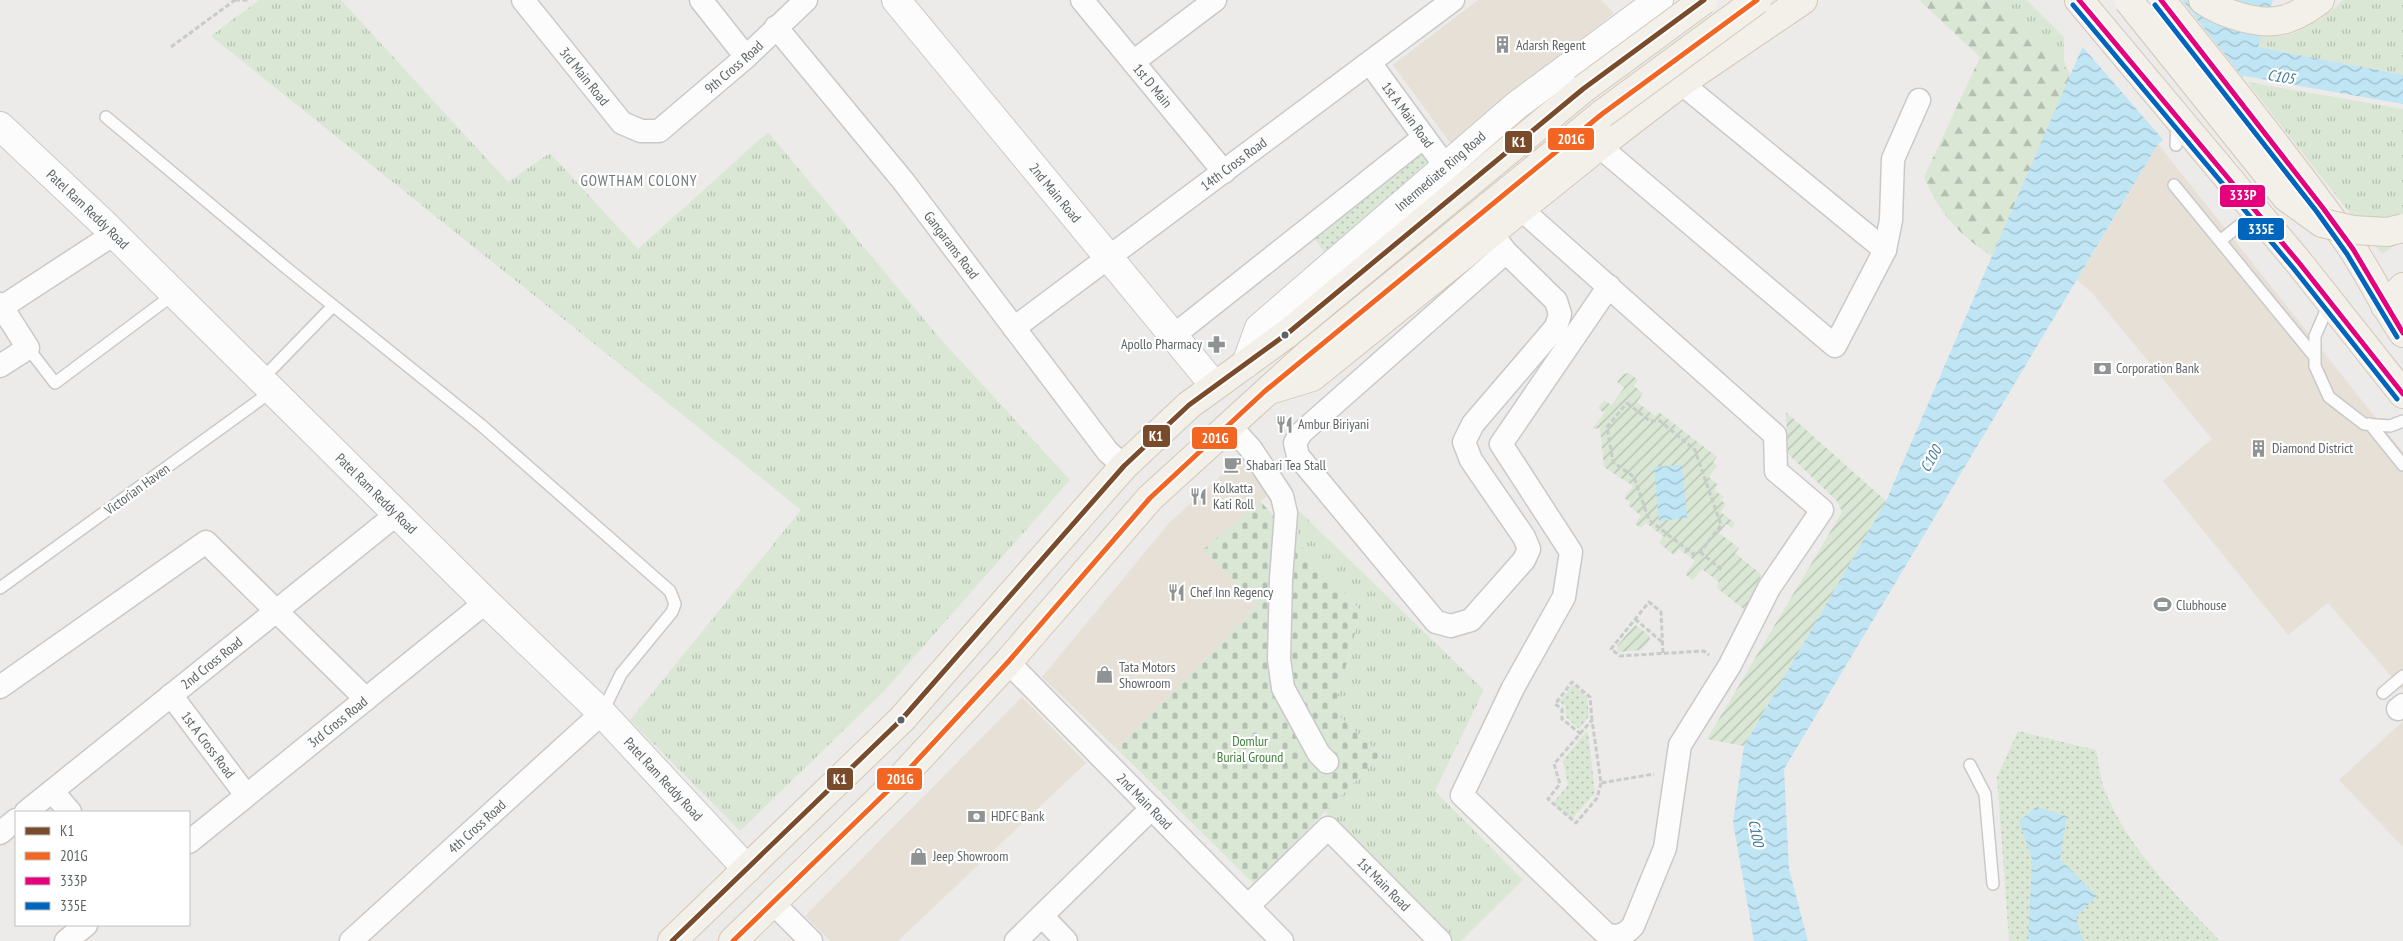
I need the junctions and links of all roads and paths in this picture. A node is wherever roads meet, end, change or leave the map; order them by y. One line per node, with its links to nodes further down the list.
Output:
1 (234, 0): 2 (path); 20 (path)
2 (249, 0)
3 (522, 0): 28 (street, 3rd Main Road)
4 (701, 0): 21 (street)
5 (806, 0): 19 (street, 9th Cross Road)
6 (896, 0): 41 (street, 2nd Main Road)
7 (1082, 0): 22 (street, 1st D Main)
8 (1215, 0): 22 (street)
9 (1453, 0): 23 (street, 14th Cross Road)
10 (1659, 0): 31 (street, Intermediate Ring Road)
11 (1704, 0): 54 (main road, bridge)
12 (1757, 0): 58 (main road, bridge)
13 (1803, 0): 24 (main road)
14 (2128, 0): 36 (main road, bridge)
15 (2161, 0): 48 (main road)
16 (2203, 0): 17 (main road)
17 (2320, 0)
18 (2081, 2): 35 (main road)
19 (776, 27): 21 (street, 9th Cross Road); 49 (street, Gangarams Road)
20 (171, 46)
21 (746, 57): 28 (street, 9th Cross Road)
22 (1133, 62): 32 (street, 1st D Main)
23 (1370, 63): 29 (street, 1st A Main Road); 32 (street, 14th Cross Road)
24 (1682, 83): 30 (main road); 40 (street)
25 (1919, 100): 40 (street)
26 (106, 117): 47 (lane)
27 (0, 126): 37 (street, Patel Ram Reddy Road)
28 (659, 131)
29 (1424, 137): 31 (street, 1st A Main Road); 51 (street)
30 (1599, 146): 34 (main road); 40 (street)
31 (1446, 167): 54 (street, Intermediate Ring Road)
32 (1224, 172): 41 (street, 14th Cross Road)
33 (2174, 185): 38 (lane)
34 (1521, 209): 39 (main road); 42 (street)
35 (2256, 212): 38 (lane); 45 (main road)
36 (2403, 228)
37 (114, 234): 44 (street, Patel Ram Reddy Road); 46 (street)
38 (2220, 241): 53 (lane)
39 (1498, 242): 39 (street); 58 (main road)
40 (1885, 250)
41 (1108, 258): 49 (street, 14th Cross Road); 51 (street, 2nd Main Road)
42 (1609, 286): 74 (street); 86 (street)
43 (2403, 287): 48 (main road)
44 (175, 293): 52 (lane); 56 (street, Patel Ram Reddy Road)
45 (2330, 302): 53 (lane); 59 (main road)
46 (1, 305): 52 (street)
47 (333, 306): 56 (lane, Victorian Haven); 81 (lane)
48 (2385, 306): 50 (main road)
49 (1014, 328): 64 (street, Gangarams Road)
50 (2403, 333)
51 (1173, 336): 57 (street, 2nd Main Road)
52 (28, 348): 55 (street)
53 (2315, 357): 61 (lane)
54 (1246, 364): 57 (main road)
55 (0, 366)
56 (268, 385): 65 (street, Patel Ram Reddy Road); 68 (lane, Victorian Haven)
57 (1214, 385): 64 (main road)
58 (1265, 392): 62 (main road)
59 (2403, 394)
60 (2403, 421): 61 (lane)
61 (2370, 424): 63 (lane)
62 (1229, 425): 75 (main road); 84 (street)
63 (2403, 465)
64 (1124, 466): 96 (main road)
65 (397, 514): 69 (street, Patel Ram Reddy Road); 70 (street, 2nd Cross Road)
66 (1700, 551): 66 (path); 67 (path)
67 (1722, 570)
68 (0, 588)
69 (486, 602): 80 (street, 3rd Cross Road); 81 (street, Patel Ram Reddy Road)
70 (278, 610): 77 (street); 79 (street, 2nd Cross Road); 80 (street)
71 (1635, 619): 72 (path); 72 (path); 73 (path)
72 (1662, 642): 73 (path)
73 (1663, 653): 74 (path)
74 (1734, 657): 86 (street)
75 (1008, 662): 90 (street, 2nd Main Road); 98 (main road)
76 (2403, 676): 78 (lane)
77 (0, 687)
78 (2383, 693)
79 (171, 695): 88 (street, 2nd Cross Road); 89 (street, 1st A Cross Road)
80 (366, 699): 89 (street, 3rd Cross Road)
81 (602, 713): 96 (street, Patel Ram Reddy Road); 103 (street, 4th Cross Road)
82 (1592, 720): 83 (path); 83 (path); 87 (path)
83 (1580, 734): 87 (path)
84 (1326, 762)
85 (1970, 766): 97 (lane)
86 (1677, 770): 87 (path)
87 (1601, 783)
88 (52, 791): 91 (street, 2nd Cross Road); 92 (street)
89 (246, 795): 95 (street, 3rd Cross Road)
90 (1152, 808): 99 (street, 2nd Main Road); 100 (street)
91 (27, 811)
92 (69, 811)
93 (15, 821): 94 (street)
94 (0, 833)
95 (190, 841)
96 (747, 869): 104 (main road)
97 (1993, 884)
98 (772, 902): 105 (main road); 106 (street)
99 (1248, 906): 109 (street, 2nd Main Road); 110 (street, 1st Main Road)
100 (1042, 916): 107 (street); 108 (street)
101 (85, 926): 102 (street)
102 (66, 941)
103 (351, 941)
104 (672, 941)
105 (733, 941)
106 (810, 941)
107 (1016, 941)
108 (1066, 941)
109 (1282, 941)
110 (1440, 941)

